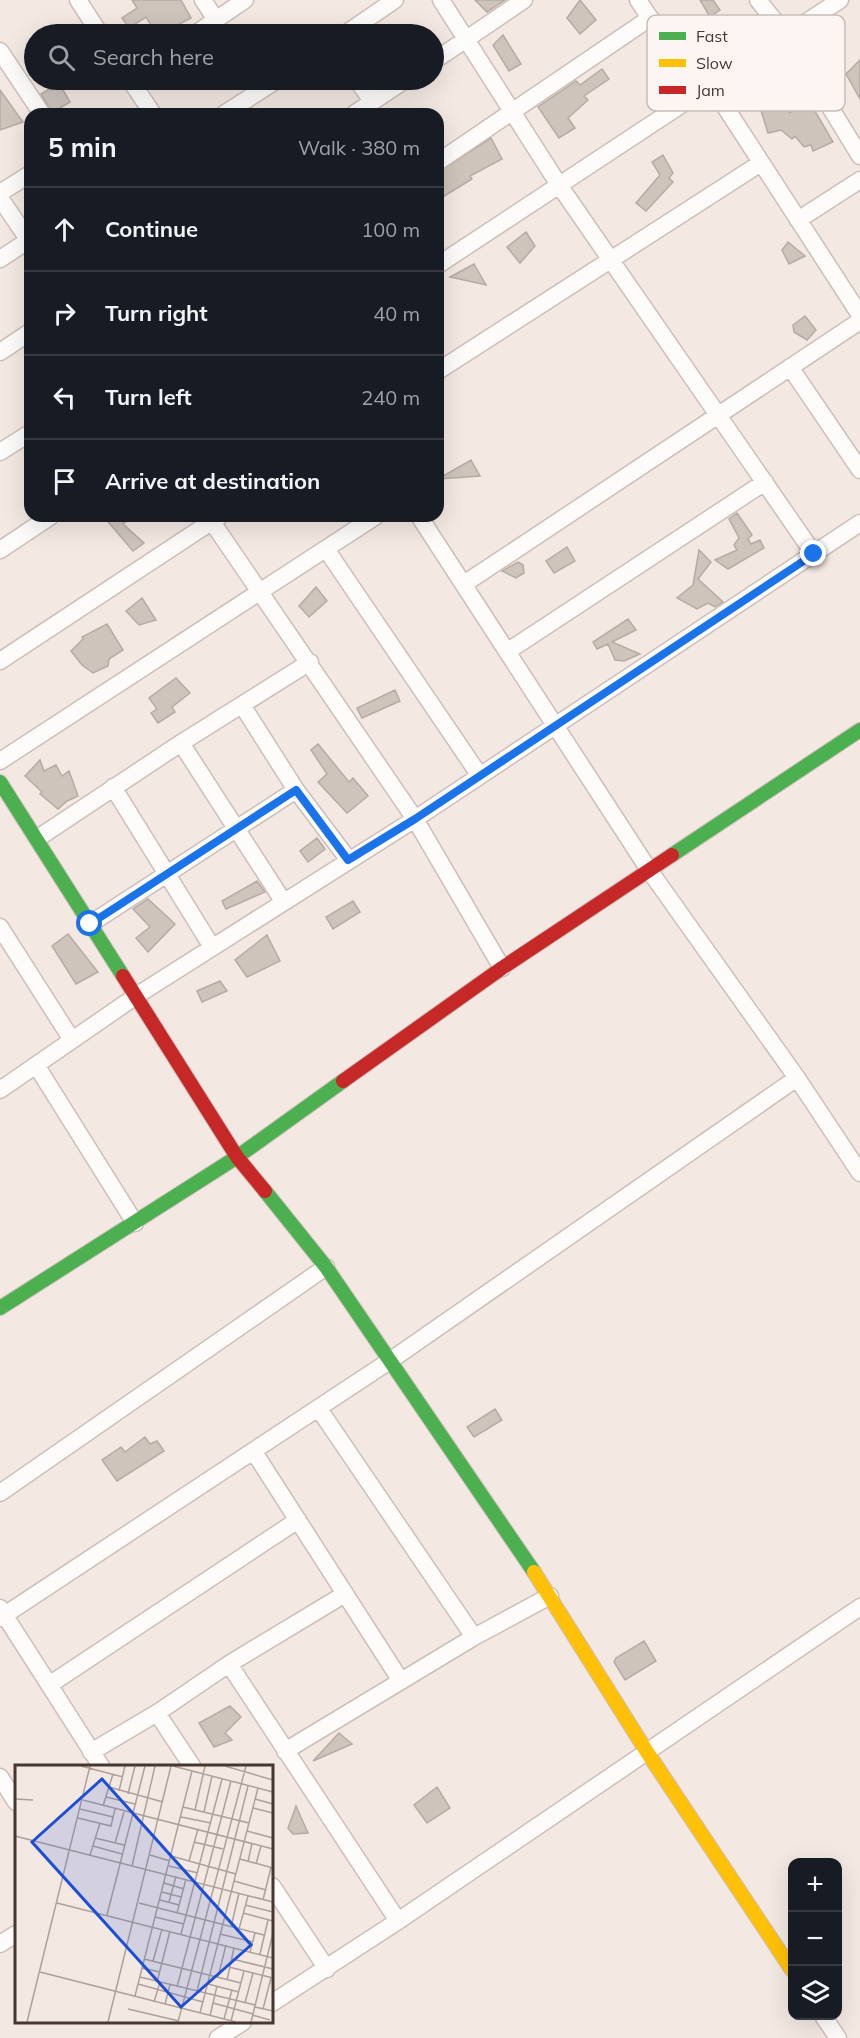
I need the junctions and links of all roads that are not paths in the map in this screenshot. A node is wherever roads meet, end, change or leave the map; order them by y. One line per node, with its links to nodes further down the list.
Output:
1 (78, 0): 15 (street)
2 (203, 0): 13 (street)
3 (245, 0): 13 (street)
4 (395, 0): 17 (street)
5 (441, 0): 18 (street)
6 (524, 0): 18 (street)
7 (638, 0): 10 (street)
8 (758, 0): 11 (street)
9 (840, 0): 12 (street)
10 (648, 15)
11 (770, 15)
12 (817, 15)
13 (216, 20): 16 (street)
14 (647, 20): 35 (street)
15 (94, 24)
16 (210, 24)
17 (360, 24)
18 (467, 39): 20 (street); 35 (street)
19 (0, 51): 21 (street)
20 (444, 54)
21 (24, 87)
22 (26, 90): 28 (street)
23 (137, 90): 29 (street)
24 (261, 90): 30 (street)
25 (364, 90): 27 (street)
26 (390, 90): 27 (street)
27 (372, 102): 31 (street)
28 (38, 108)
29 (149, 108)
30 (233, 108)
31 (363, 108)
32 (671, 111): 41 (street)
33 (728, 111): 38 (street)
34 (832, 111): 36 (street)
35 (512, 114): 37 (street); 41 (street)
36 (860, 156)
37 (444, 158)
38 (761, 163): 44 (street); 48 (street)
39 (24, 178): 42 (street)
40 (860, 180): 44 (street)
41 (558, 185): 48 (street); 49 (street)
42 (0, 193)
43 (0, 198): 45 (street)
44 (798, 220): 50 (street)
45 (24, 234)
46 (24, 244): 47 (street)
47 (0, 259)
48 (610, 260): 54 (street); 56 (street)
49 (444, 261)
50 (857, 304)
51 (860, 321): 55 (street)
52 (24, 336): 53 (street)
53 (0, 352)
54 (444, 367)
55 (790, 367): 56 (street); 59 (street)
56 (719, 416): 60 (street); 70 (street)
57 (24, 437): 58 (street)
58 (0, 452)
59 (860, 470)
60 (765, 482): 69 (street); 72 (street)
61 (42, 522): 68 (street)
62 (208, 522): 73 (street)
63 (216, 522): 71 (street)
64 (367, 522): 67 (street)
65 (423, 522): 70 (street)
66 (860, 524): 69 (street)
67 (326, 549): 71 (street); 80 (street)
68 (0, 550)
69 (814, 554): 76 (street)
70 (464, 584): 72 (street)
71 (257, 592): 74 (street); 79 (street)
72 (508, 651): 76 (street)
73 (0, 661)
74 (310, 663): 75 (street); 84 (street)
75 (242, 705): 78 (street); 83 (street)
76 (557, 725): 80 (street); 88 (street)
77 (860, 730): 88 (street)
78 (181, 743): 82 (street); 85 (street)
79 (0, 760)
80 (480, 776): 84 (street)
81 (0, 782): 86 (street)
82 (113, 787): 86 (street); 89 (street)
83 (296, 790): 85 (street); 87 (street)
84 (415, 819): 87 (street); 94 (street)
85 (238, 829): 89 (street); 90 (street)
86 (38, 838): 91 (street)
87 (348, 860): 90 (street)
88 (649, 870): 94 (street); 98 (street)
89 (166, 874): 91 (street); 93 (street)
90 (283, 901): 93 (street)
91 (90, 924): 95 (street)
92 (0, 927): 96 (street)
93 (212, 947): 95 (street)
94 (502, 968): 100 (street)
95 (136, 996): 96 (street); 100 (street)
96 (72, 1040): 97 (street)
97 (36, 1065): 99 (street); 102 (street)
98 (797, 1078): 101 (street); 105 (street)
99 (0, 1090)
100 (237, 1157): 102 (street); 103 (street)
101 (860, 1173)
102 (135, 1223): 104 (street)
103 (326, 1268): 105 (street); 108 (street)
104 (0, 1308)
105 (391, 1360): 106 (street); 111 (street)
106 (319, 1409): 107 (street); 114 (street)
107 (254, 1452): 109 (street); 113 (street)
108 (0, 1493)
109 (298, 1520): 110 (street); 117 (street)
110 (345, 1593): 115 (street); 116 (street)
111 (550, 1596): 114 (street); 121 (street)
112 (860, 1607): 121 (street)
113 (2, 1614): 117 (street)
114 (474, 1637): 116 (street)
115 (229, 1664): 118 (street); 119 (street)
116 (401, 1681): 119 (street)
117 (49, 1685): 120 (street)
118 (157, 1713): 120 (street); 123 (street)
119 (285, 1751): 127 (street)
120 (91, 1752): 122 (street)
121 (647, 1752): 127 (street); 130 (street)
122 (100, 1765)
123 (191, 1765)
124 (0, 1777): 125 (street)
125 (15, 1800)
126 (273, 1888): 131 (street)
127 (398, 1921): 131 (street)
128 (15, 1935): 129 (street)
129 (1, 1942)
130 (789, 1966)
131 (327, 1969): 132 (street)
132 (273, 2002)
133 (826, 2020): 136 (street)
134 (241, 2023): 135 (street)
135 (218, 2038)
136 (837, 2038)

